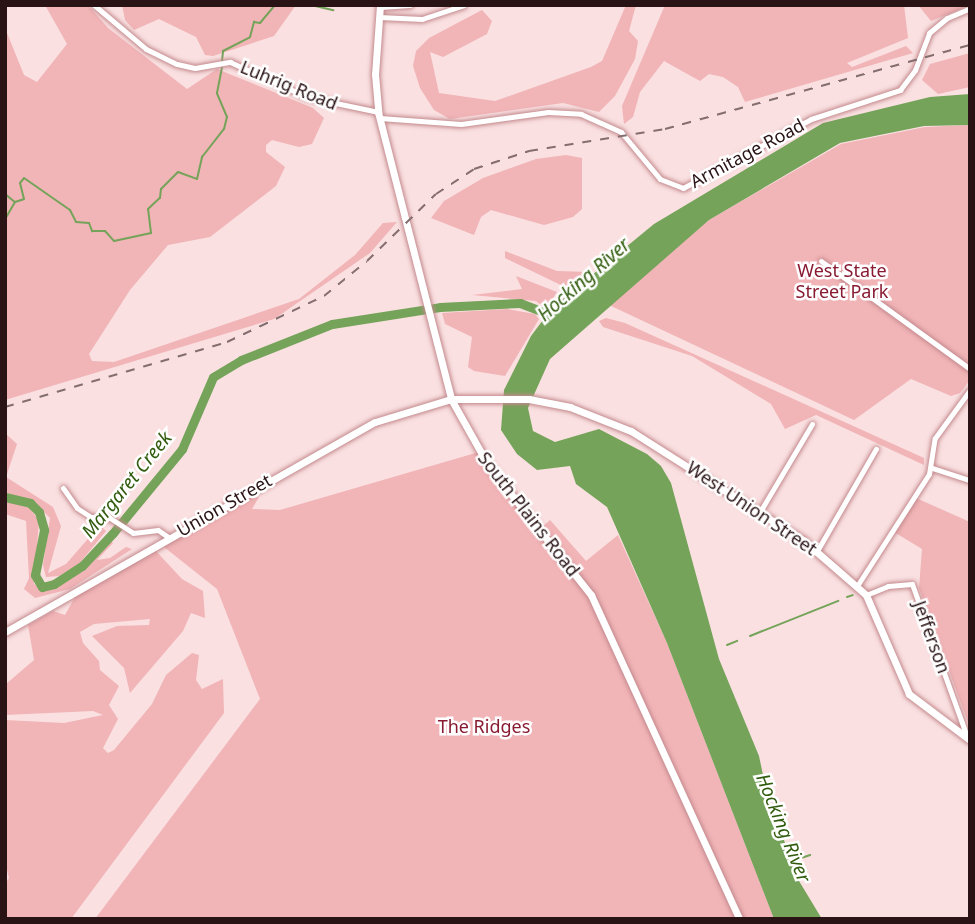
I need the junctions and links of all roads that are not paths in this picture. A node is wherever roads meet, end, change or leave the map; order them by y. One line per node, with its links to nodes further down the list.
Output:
1 (94, 5): 7 (street, Luhrig Road)
2 (410, 5): 4 (street)
3 (464, 5): 6 (street)
4 (380, 6): 6 (main road, South Plains Road)
5 (970, 8): 7 (street, Armitage Road)
6 (379, 17): 7 (main road, South Plains Road)
7 (379, 115): 11 (main road, South Plains Road)
8 (821, 261): 9 (street)
9 (970, 369)
10 (970, 390): 14 (street)
11 (451, 399): 17 (main road, West Union Street); 18 (main road, Union Street); 24 (main road, South Plains Road)
12 (812, 424): 17 (street)
13 (876, 449): 19 (street)
14 (932, 467): 15 (street); 20 (street)
15 (970, 480)
16 (63, 488): 18 (street)
17 (761, 510): 19 (main road, West Union Street)
18 (168, 537): 22 (main road, Union Street)
19 (817, 551): 20 (main road, West Union Street)
20 (858, 586): 21 (main road, West Union Street)
21 (866, 595): 23 (main road, West Union Street); 23 (street, Jefferson)
22 (5, 632)
23 (968, 738)
24 (739, 919)

